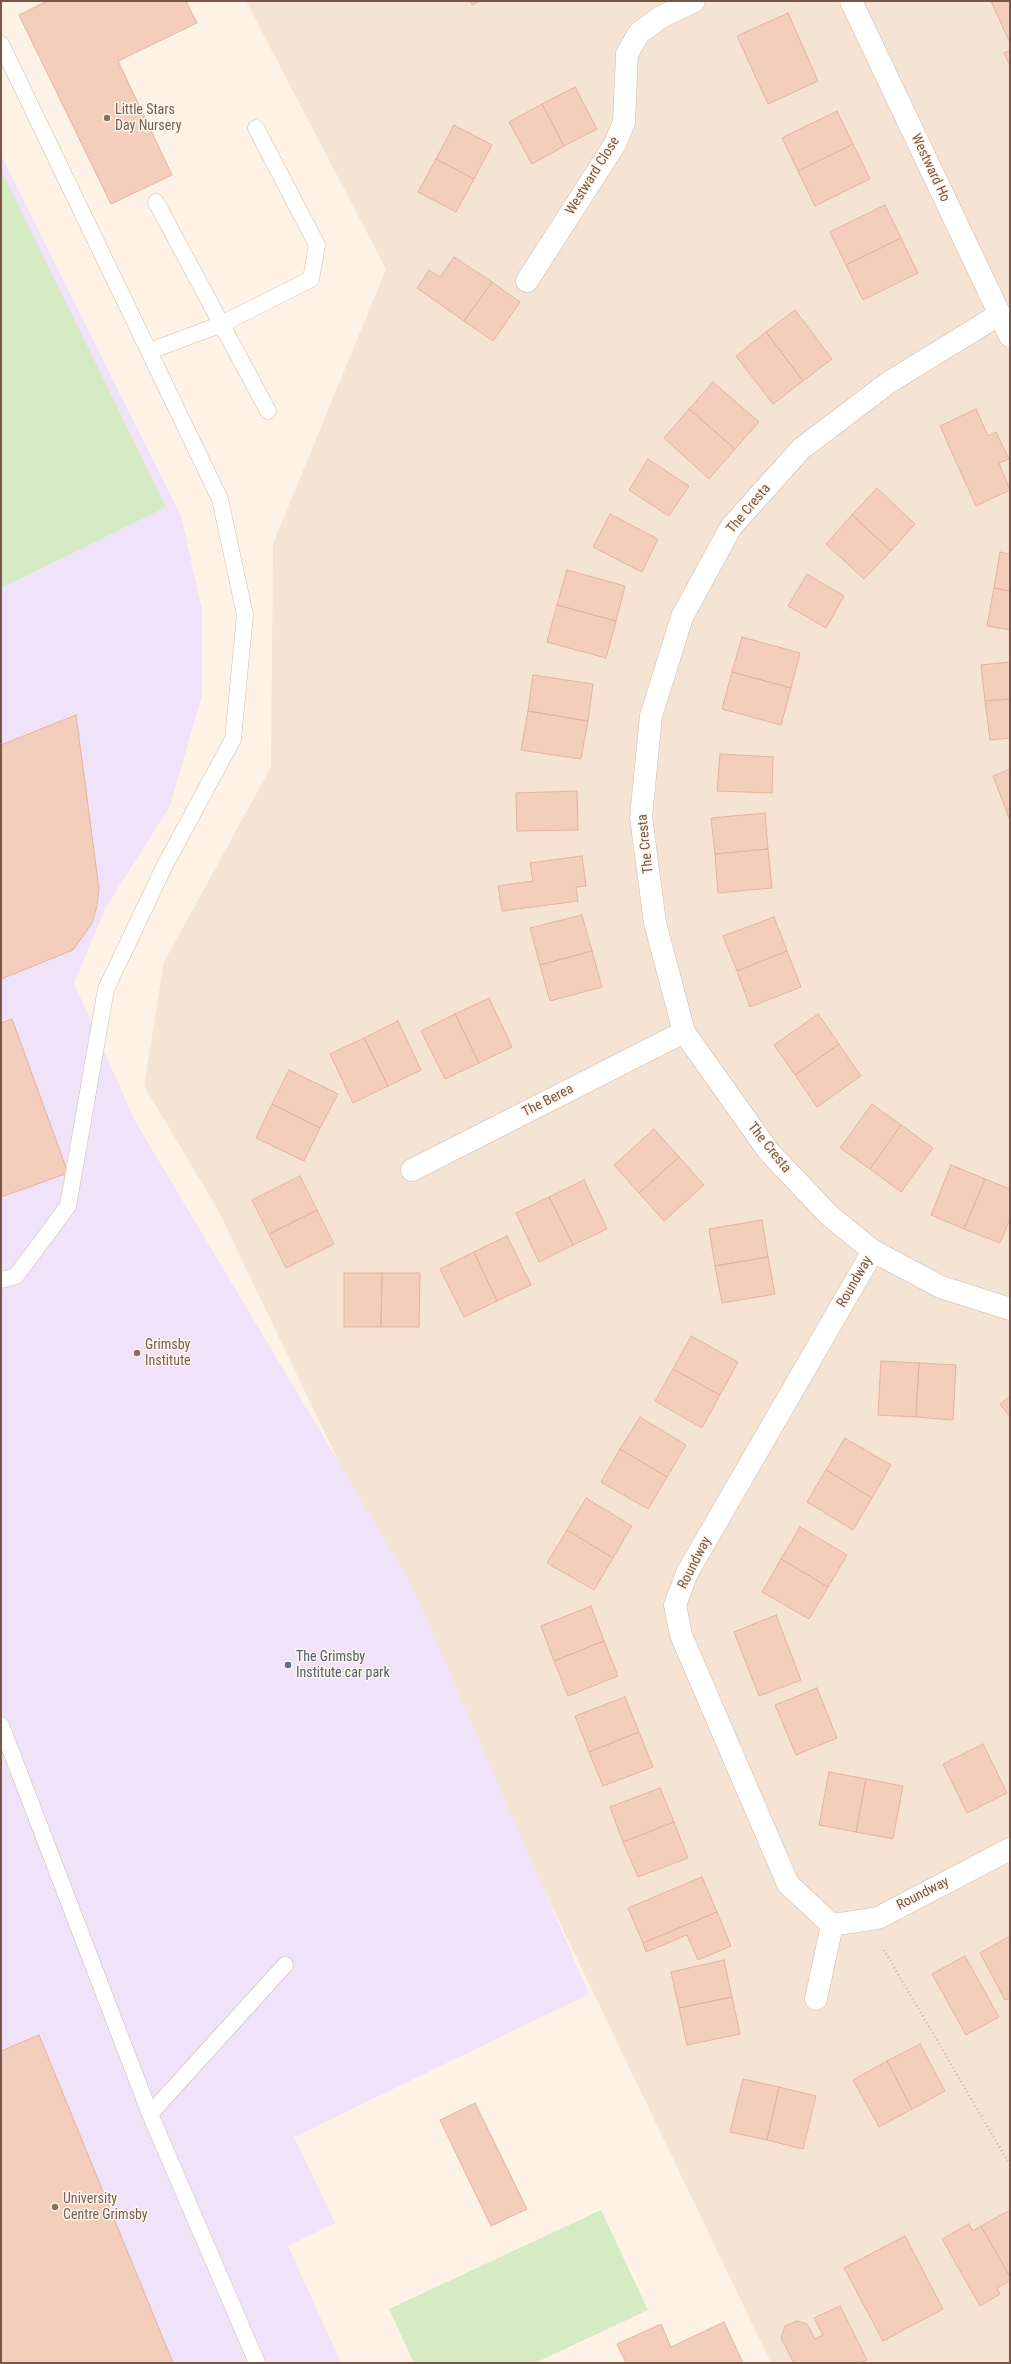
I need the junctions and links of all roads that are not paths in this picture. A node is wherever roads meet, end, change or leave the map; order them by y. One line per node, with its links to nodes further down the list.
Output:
1 (694, 1): 6 (street, Westward Close)
2 (851, 1): 7 (street, Westward Ho)
3 (1, 44): 10 (lane)
4 (256, 128): 8 (lane)
5 (156, 202): 8 (lane)
6 (527, 281)
7 (1000, 314): 9 (street, Westward Ho); 12 (street, The Cresta)
8 (222, 324): 10 (lane); 11 (lane)
9 (1010, 336)
10 (150, 351): 15 (lane)
11 (268, 411)
12 (684, 1032): 13 (street, The Berea); 14 (street, The Cresta)
13 (412, 1170)
14 (873, 1250): 16 (street, The Cresta); 19 (street, Roundway)
15 (1, 1280)
16 (1010, 1309)
17 (1, 1725): 22 (lane)
18 (1010, 1849): 19 (street, Roundway)
19 (832, 1925): 21 (street)
20 (285, 1965): 22 (lane)
21 (816, 1999)
22 (150, 2114): 23 (lane)
23 (256, 2363)

